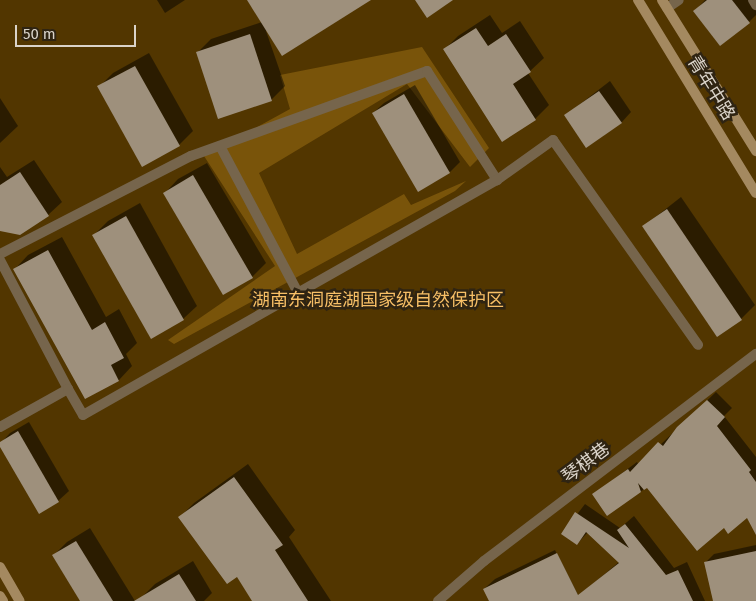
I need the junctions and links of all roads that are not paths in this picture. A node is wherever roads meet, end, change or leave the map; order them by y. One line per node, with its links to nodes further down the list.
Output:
1 (638, 0): 9 (main road, 青年中路)
2 (679, 0): 4 (street)
3 (752, 0): 5 (street)
4 (664, 4): 7 (main road, 青年中路)
5 (756, 5)
6 (220, 146): 8 (street); 10 (street); 12 (street)
7 (756, 151)
8 (497, 180): 12 (street); 13 (street)
9 (756, 193)
10 (0, 254)
11 (0, 260): 15 (street)
12 (298, 293): 15 (street)
13 (698, 345)
14 (756, 354): 21 (street, 琴棋巷)
15 (68, 389): 16 (street)
16 (0, 427)
17 (0, 566): 20 (main road)
18 (0, 596): 19 (main road)
19 (3, 601)
20 (20, 601)
21 (438, 601)

